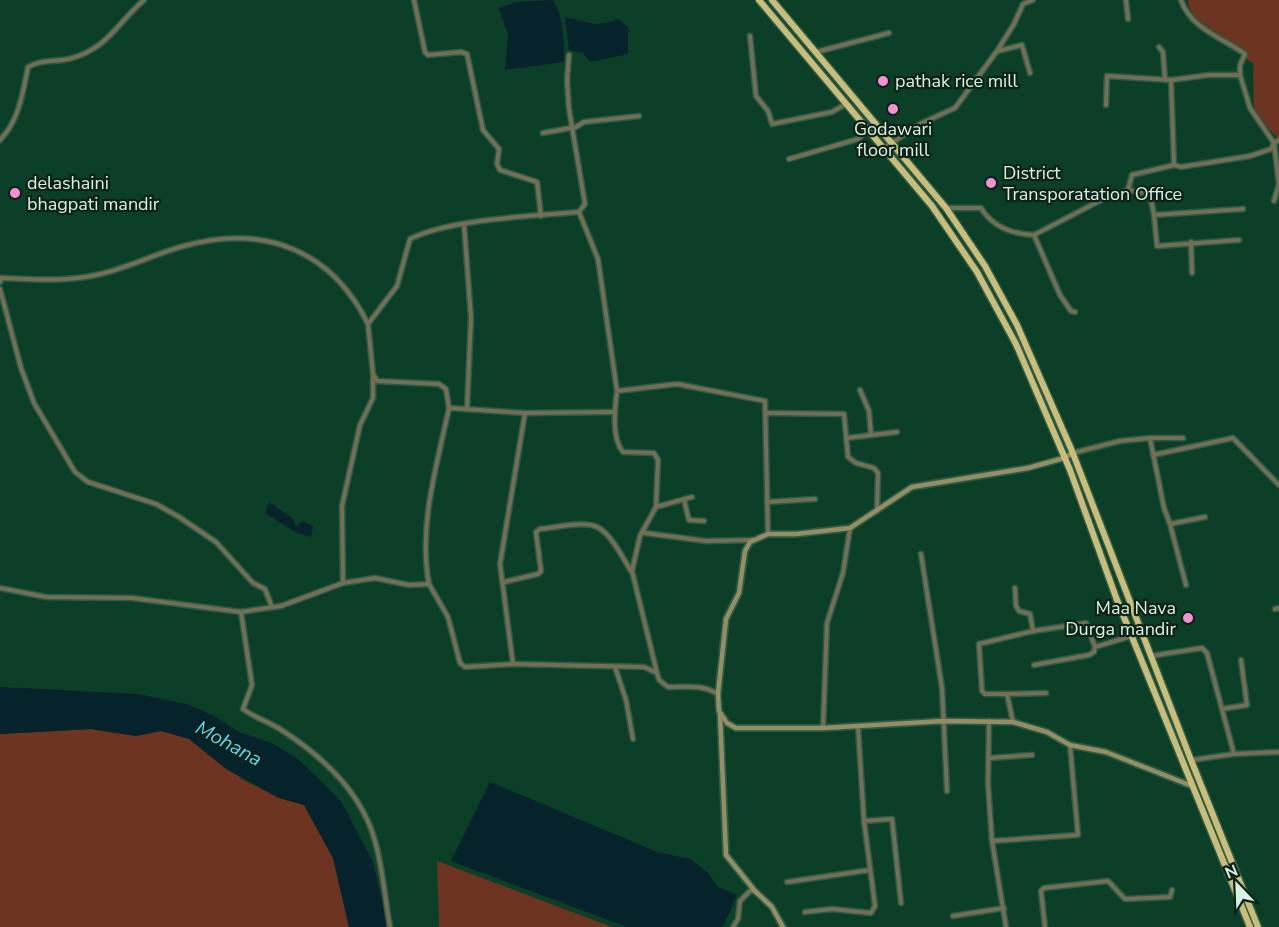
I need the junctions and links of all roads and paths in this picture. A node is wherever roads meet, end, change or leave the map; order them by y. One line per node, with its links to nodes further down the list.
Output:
1 (144, 0): 26 (street)
2 (414, 0): 40 (street)
3 (759, 0): 20 (highway)
4 (772, 0): 14 (highway)
5 (1033, 0): 8 (street)
6 (1126, 0): 9 (street)
7 (1181, 0): 17 (street)
8 (1021, 2): 13 (street)
9 (1128, 19)
10 (889, 33): 14 (street)
11 (750, 36): 20 (street)
12 (1158, 47): 18 (street)
13 (998, 51): 16 (street); 28 (street)
14 (816, 52): 28 (highway)
15 (569, 55): 23 (street)
16 (1030, 74)
17 (1240, 75): 19 (street); 29 (street)
18 (1165, 80): 19 (street); 21 (street)
19 (1171, 80): 32 (street)
20 (847, 104): 24 (highway)
21 (1106, 105)
22 (639, 116): 23 (street)
23 (571, 127): 25 (street); 38 (street)
24 (868, 129): 30 (highway); 31 (street)
25 (543, 133)
26 (0, 140)
27 (1279, 140): 29 (street)
28 (891, 143): 30 (street); 36 (highway)
29 (1274, 143): 32 (street); 33 (street)
30 (884, 148): 65 (highway)
31 (789, 159)
32 (1174, 165): 34 (street)
33 (1279, 184): 35 (street)
34 (1128, 190): 39 (street); 42 (street)
35 (1274, 201)
36 (946, 208): 42 (street); 63 (highway)
37 (1243, 209): 39 (street)
38 (579, 212): 40 (street); 52 (street)
39 (1154, 215): 44 (street)
40 (541, 216): 41 (street)
41 (464, 224): 49 (street); 54 (street)
42 (1034, 235): 48 (street)
43 (1239, 240): 44 (street)
44 (1191, 242): 45 (street)
45 (1192, 273)
46 (0, 279): 49 (street)
47 (0, 289): 88 (street)
48 (1075, 312)
49 (368, 324): 50 (street)
50 (373, 375): 53 (street); 83 (street)
51 (860, 390): 59 (street)
52 (617, 391): 56 (street); 57 (street)
53 (449, 408): 54 (street); 84 (street)
54 (467, 409): 55 (street)
55 (525, 412): 56 (street); 82 (street)
56 (614, 412): 71 (street)
57 (767, 413): 60 (street); 70 (street)
58 (897, 432): 59 (street)
59 (871, 435): 60 (street)
60 (847, 438): 72 (street)
61 (1150, 438): 62 (street); 63 (street); 64 (street)
62 (1183, 438)
63 (1073, 453): 65 (main road); 93 (highway)
64 (1153, 455): 66 (street); 75 (street)
65 (1064, 458): 72 (main road); 91 (highway)
66 (1279, 485)
67 (692, 497): 69 (street)
68 (815, 499): 70 (street)
69 (684, 500): 71 (street); 74 (street)
70 (767, 502): 78 (street)
71 (656, 507): 77 (street)
72 (877, 512): 76 (main road)
73 (1205, 517): 75 (street)
74 (704, 521)
75 (1170, 524): 85 (street)
76 (850, 528): 78 (main road); 108 (street)
77 (642, 529): 79 (street); 81 (street)
78 (768, 534): 79 (main road)
79 (753, 540): 100 (main road)
80 (921, 554): 104 (street)
81 (632, 571): 82 (street); 98 (street)
82 (504, 582): 95 (street)
83 (343, 584): 84 (street); 88 (street)
84 (429, 584): 95 (street)
85 (1186, 585)
86 (0, 588): 89 (street)
87 (1015, 588): 90 (street)
88 (273, 607): 89 (street)
89 (240, 612): 128 (street)
90 (1033, 631): 92 (street); 101 (street)
91 (1133, 635): 92 (street); 116 (highway)
92 (1095, 647): 96 (street)
93 (1151, 656): 102 (street); 115 (highway)
94 (1241, 660): 102 (street)
95 (513, 664): 97 (street)
96 (1034, 665)
97 (615, 667): 98 (street); 109 (street)
98 (657, 673): 100 (street)
99 (1046, 693): 101 (street)
100 (718, 694): 103 (main road)
101 (1007, 694): 106 (street)
102 (1222, 710): 112 (street)
103 (719, 711): 108 (main road); 123 (main road)
104 (944, 721): 105 (main road); 107 (main road); 117 (street)
105 (989, 721): 106 (main road); 114 (street)
106 (1013, 722): 110 (main road)
107 (858, 727): 108 (main road); 118 (street)
108 (824, 728)
109 (633, 739)
110 (1070, 745): 116 (main road); 119 (street)
111 (1279, 752): 112 (street)
112 (1234, 754): 115 (street)
113 (1032, 755): 114 (street)
114 (989, 758): 119 (street)
115 (1191, 760): 134 (highway)
116 (1192, 786): 133 (highway)
117 (947, 791)
118 (864, 821): 120 (street); 124 (street)
119 (992, 841): 125 (street)
120 (870, 870): 121 (street); 126 (street)
121 (787, 882)
122 (1172, 890): 132 (street)
123 (755, 891): 129 (street); 130 (main road)
124 (901, 903)
125 (1004, 908): 127 (street); 131 (street)
126 (805, 912)
127 (953, 916)
128 (390, 927)
129 (733, 927)
130 (783, 927)
131 (1005, 927)
132 (1045, 927)
133 (1250, 927)
134 (1258, 927)

